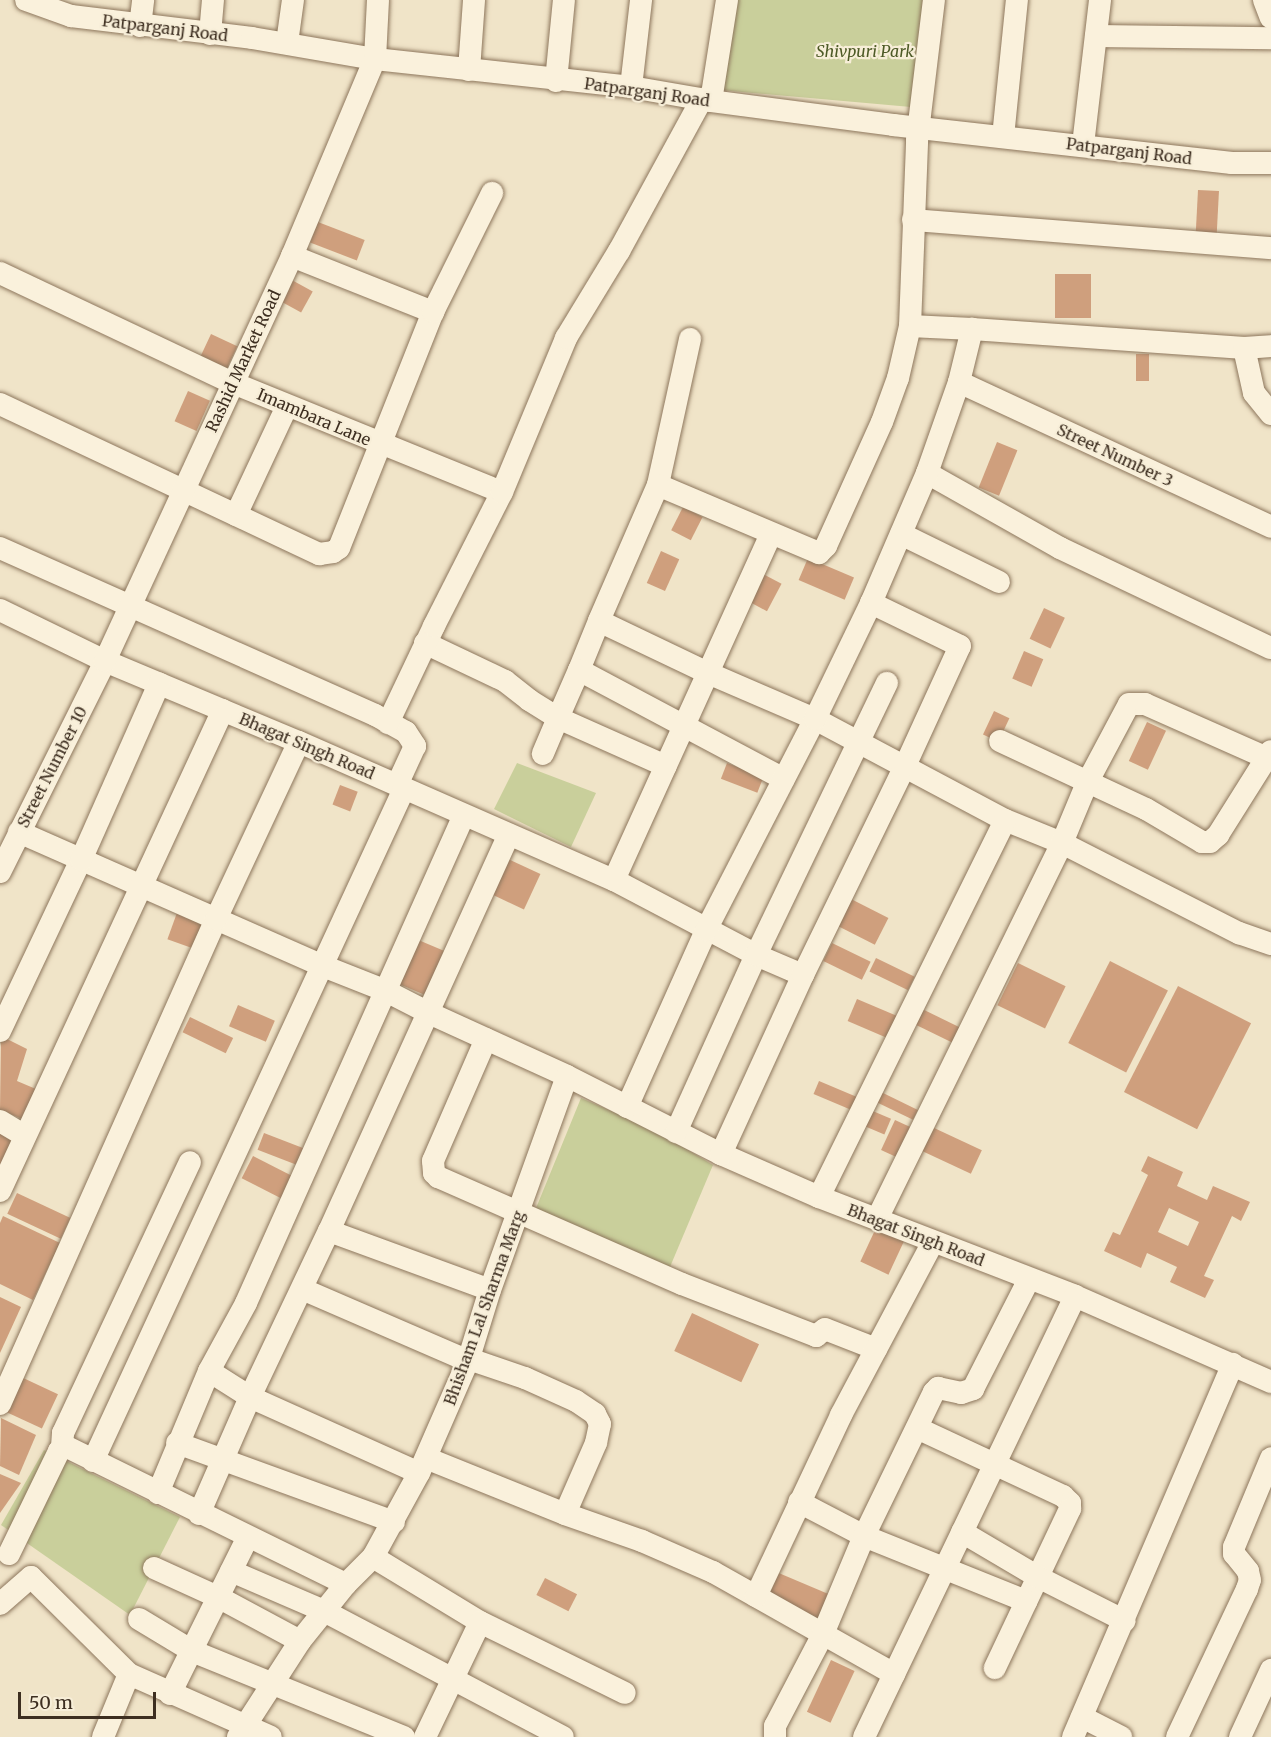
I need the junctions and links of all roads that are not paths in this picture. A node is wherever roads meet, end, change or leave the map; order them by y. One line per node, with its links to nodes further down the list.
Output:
1 (143, 0): 15 (street)
2 (213, 0): 16 (street)
3 (293, 0): 19 (street)
4 (378, 0): 20 (street, Rashid Market Road)
5 (474, 0): 21 (street)
6 (564, 0): 22 (street)
7 (641, 0): 23 (street)
8 (727, 0): 24 (street)
9 (934, 0): 25 (street)
10 (1017, 0): 26 (street)
11 (1100, 0): 17 (street)
12 (1264, 0): 14 (street)
13 (30, 1): 15 (street, Patparganj Road)
14 (1271, 18)
15 (140, 26): 16 (street, Patparganj Road)
16 (210, 34): 19 (street, Patparganj Road)
17 (1096, 36): 18 (street); 27 (street)
18 (1271, 38)
19 (286, 43): 20 (street, Patparganj Road)
20 (375, 59): 21 (street, Patparganj Road); 32 (street, Rashid Market Road)
21 (470, 70): 22 (street, Patparganj Road)
22 (556, 81): 23 (street, Patparganj Road)
23 (631, 87): 24 (street, Patparganj Road)
24 (706, 100): 25 (street, Patparganj Road); 49 (street)
25 (920, 128): 26 (street, Patparganj Road); 30 (street)
26 (1003, 137): 27 (street, Patparganj Road)
27 (1083, 145): 28 (street, Patparganj Road)
28 (1271, 163)
29 (492, 194): 34 (street)
30 (913, 220): 31 (street); 35 (street)
31 (1271, 248)
32 (292, 256): 34 (street); 41 (street, Rashid Market Road)
33 (0, 273): 41 (street, Imambara Lane)
34 (433, 312): 45 (street)
35 (910, 326): 36 (street); 52 (street)
36 (972, 329): 39 (street); 40 (street)
37 (690, 339): 47 (street)
38 (1271, 346): 39 (street)
39 (1244, 348): 44 (street)
40 (959, 382): 46 (street); 51 (street, Street Number 3)
41 (233, 383): 43 (street, Imambara Lane); 48 (street, Rashid Market Road)
42 (0, 404): 48 (street)
43 (286, 406): 45 (street, Imambara Lane); 50 (street)
44 (1271, 414)
45 (381, 445): 49 (street, Imambara Lane); 50 (street)
46 (927, 472): 53 (street); 61 (street)
47 (658, 485): 52 (street); 59 (street)
48 (183, 490): 50 (street); 57 (street, Rashid Market Road)
49 (502, 492): 60 (street)
50 (236, 515)
51 (1271, 527)
52 (771, 534): 64 (street)
53 (901, 534): 55 (street); 56 (street)
54 (0, 548): 57 (street)
55 (999, 582)
56 (871, 603): 69 (street); 78 (street)
57 (129, 608): 62 (street, Rashid Market Road); 70 (street)
58 (0, 610): 62 (street, Bhagat Singh Road)
59 (599, 621): 63 (street); 64 (street)
60 (425, 643): 68 (street); 70 (street)
61 (1271, 648)
62 (105, 661): 66 (street, Bhagat Singh Road); 84 (street, Street Number 10)
63 (579, 670): 68 (street); 71 (street)
64 (708, 673): 69 (street); 71 (street)
65 (887, 683): 72 (street)
66 (159, 684): 67 (street, Bhagat Singh Road); 87 (street)
67 (224, 710): 74 (street, Bhagat Singh Road); 90 (street)
68 (558, 718): 75 (street); 77 (street)
69 (815, 719): 72 (street); 79 (street)
70 (388, 723): 81 (street)
71 (683, 726): 77 (street); 79 (street)
72 (858, 741): 78 (street); 94 (street)
73 (1000, 741): 80 (street)
74 (299, 742): 81 (street, Bhagat Singh Road); 91 (street)
75 (543, 754)
76 (1269, 754): 80 (street); 80 (street)
77 (666, 766): 89 (street)
78 (905, 766): 83 (street); 96 (street)
79 (784, 779): 92 (street)
80 (1087, 783): 86 (street)
81 (401, 787): 82 (street, Bhagat Singh Road); 95 (street)
82 (464, 815): 85 (street, Bhagat Singh Road); 97 (street)
83 (1005, 819): 86 (street); 109 (street)
84 (19, 832): 87 (street, Bhagat Singh Road); 88 (street, Street Number 10)
85 (509, 835): 89 (street, Bhagat Singh Road); 98 (street)
86 (1062, 843): 93 (street); 111 (street)
87 (81, 860): 90 (street, Bhagat Singh Road); 99 (street)
88 (0, 872)
89 (614, 880): 92 (street, Bhagat Singh Road)
90 (141, 886): 91 (street, Bhagat Singh Road); 105 (street)
91 (216, 919): 95 (street, Bhagat Singh Road); 124 (street)
92 (706, 930): 94 (street, Bhagat Singh Road); 102 (street)
93 (1271, 944)
94 (756, 955): 96 (street, Bhagat Singh Road); 104 (street)
95 (323, 966): 97 (street, Bhagat Singh Road); 130 (street)
96 (802, 975): 106 (street)
97 (384, 990): 98 (street, Bhagat Singh Road); 121 (street)
98 (429, 1013): 100 (street, Bhagat Singh Road); 112 (street)
99 (0, 1031)
100 (486, 1039): 101 (street, Bhagat Singh Road); 110 (street)
101 (567, 1076): 102 (street, Bhagat Singh Road); 110 (street, Bhisham Lal Sharma Marg)
102 (627, 1107): 104 (street, Bhagat Singh Road)
103 (0, 1121): 105 (street)
104 (676, 1132): 106 (street, Bhagat Singh Road)
105 (25, 1136): 108 (street)
106 (721, 1154): 109 (street, Bhagat Singh Road)
107 (190, 1162): 127 (street)
108 (0, 1191)
109 (819, 1197): 111 (street, Bhagat Singh Road)
110 (519, 1214): 116 (street, Bhisham Lal Sharma Marg); 118 (street)
111 (877, 1219): 113 (street, Bhagat Singh Road)
112 (329, 1232): 115 (street); 116 (street)
113 (933, 1242): 114 (street, Bhagat Singh Road); 118 (street)
114 (1029, 1279): 117 (street, Bhagat Singh Road); 125 (street)
115 (302, 1289): 119 (street); 123 (street)
116 (490, 1290): 119 (street, Bhisham Lal Sharma Marg)
117 (1075, 1296): 120 (street, Bhagat Singh Road); 131 (street)
118 (876, 1349): 134 (street)
119 (468, 1361): 132 (street, Bhisham Lal Sharma Marg); 136 (street)
120 (1233, 1364): 122 (street, Bhagat Singh Road); 155 (street)
121 (209, 1371): 123 (street); 126 (street)
122 (1268, 1373)
123 (249, 1397): 129 (street); 132 (street)
124 (0, 1404)
125 (917, 1428): 131 (street); 139 (street)
126 (177, 1443): 129 (street); 133 (street)
127 (62, 1447): 130 (street); 141 (street)
128 (1271, 1458): 178 (street)
129 (224, 1459): 135 (street); 137 (street)
130 (93, 1461): 133 (street)
131 (994, 1465): 138 (street); 146 (street)
132 (422, 1466): 136 (street); 137 (street, Bhisham Lal Sharma Marg)
133 (158, 1493): 135 (street)
134 (799, 1502): 139 (street); 149 (street)
135 (199, 1514): 140 (street)
136 (565, 1514): 149 (street)
137 (394, 1522): 142 (street, Bhisham Lal Sharma Marg)
138 (962, 1532): 144 (street); 146 (street)
139 (864, 1536): 144 (street); 157 (street)
140 (248, 1537): 145 (street); 148 (street)
141 (5, 1550): 147 (street)
142 (373, 1557): 148 (street, Bhisham Lal Sharma Marg); 156 (street)
143 (154, 1568): 150 (street)
144 (944, 1570): 151 (street); 163 (street)
145 (231, 1571): 150 (street); 153 (street)
146 (1038, 1576): 151 (street); 155 (street)
147 (31, 1578): 152 (street); 162 (street)
148 (346, 1584): 153 (street, Bhisham Lal Sharma Marg)
149 (756, 1596): 157 (street)
150 (218, 1597): 158 (street); 159 (street)
151 (1026, 1601): 160 (street)
152 (0, 1604)
153 (324, 1611): 158 (street, Bhisham Lal Sharma Marg); 164 (street)
154 (139, 1619): 159 (street)
155 (1125, 1620): 168 (street)
156 (480, 1622): 164 (street); 166 (street)
157 (823, 1634): 163 (street); 175 (street)
158 (300, 1641): 165 (street, Bhisham Lal Sharma Marg)
159 (192, 1651): 165 (street); 167 (street)
160 (995, 1668)
161 (1271, 1672): 179 (street)
162 (129, 1674): 167 (street); 170 (street)
163 (894, 1674): 176 (street)
164 (454, 1680): 173 (street); 174 (street)
165 (271, 1684): 169 (street, Bhisham Lal Sharma Marg); 172 (street)
166 (625, 1693)
167 (170, 1694): 169 (street)
168 (1077, 1727): 177 (street)
169 (242, 1731): 171 (street)
170 (103, 1737)
171 (271, 1737)
172 (404, 1737)
173 (425, 1737)
174 (563, 1737)
175 (775, 1737)
176 (864, 1737)
177 (1121, 1737)
178 (1177, 1737)
179 (1240, 1737)

